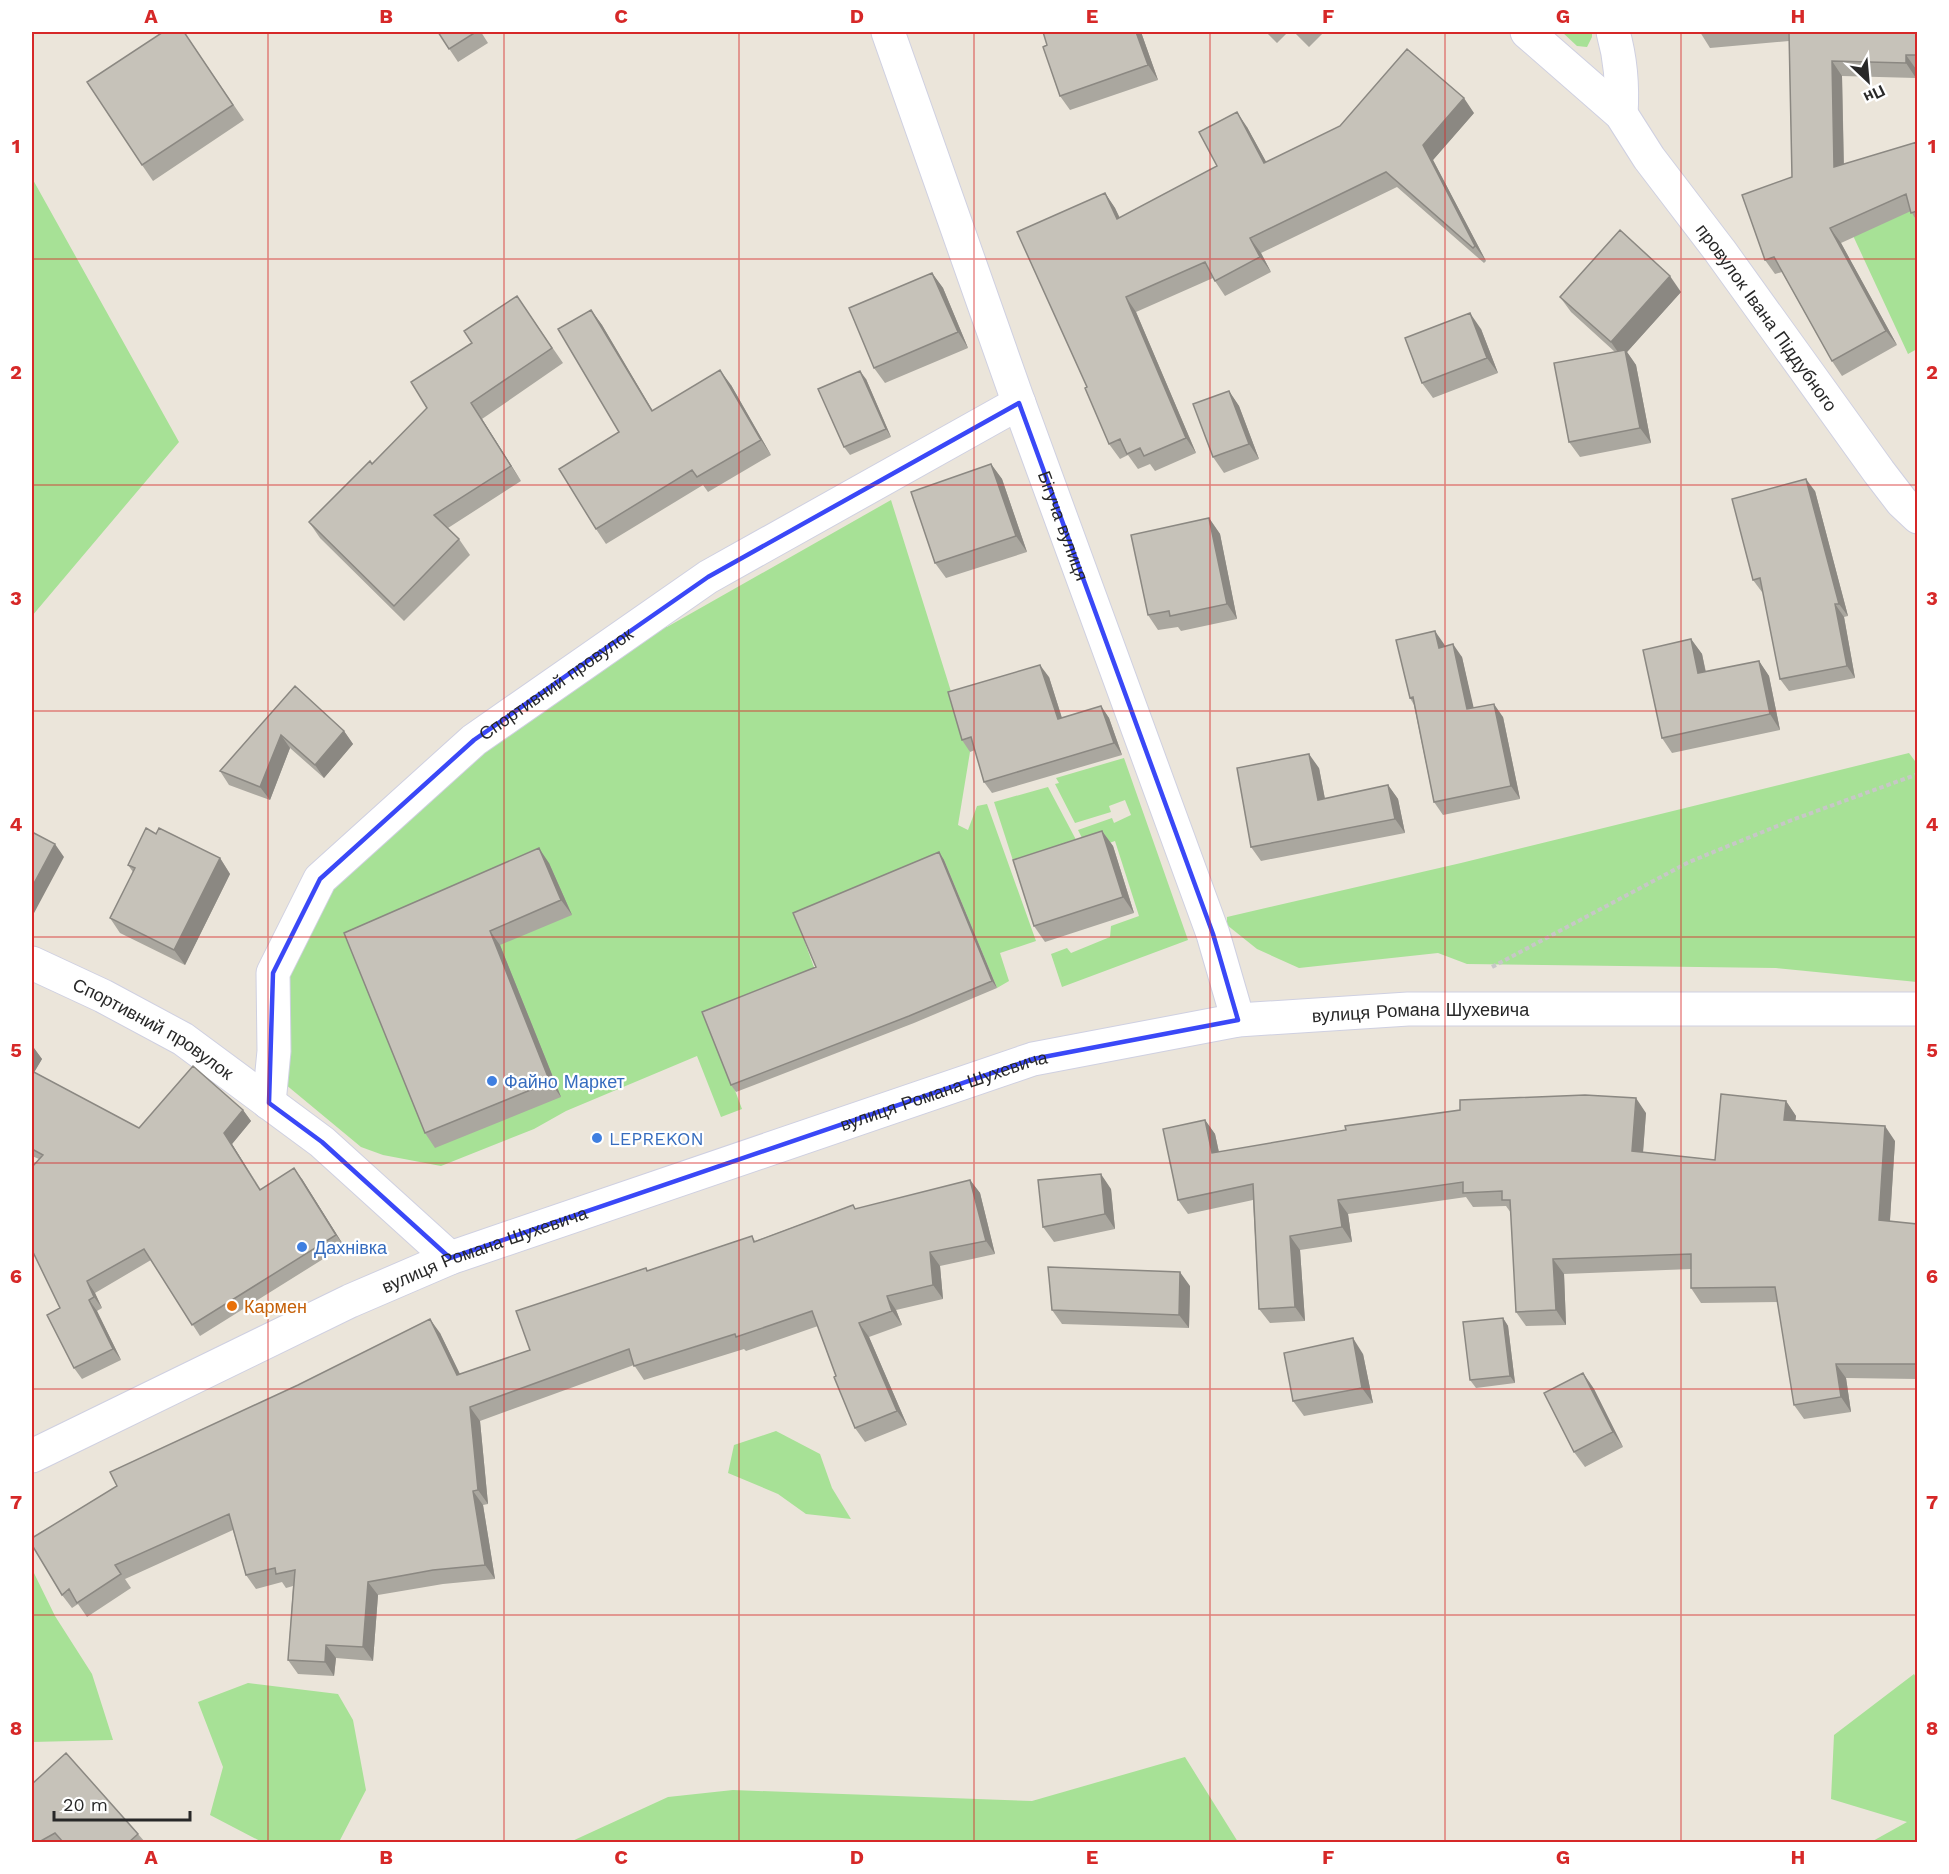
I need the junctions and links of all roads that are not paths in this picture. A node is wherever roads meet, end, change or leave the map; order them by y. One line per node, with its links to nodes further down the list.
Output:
1 (888, 32): 5 (street, Бігуча вулиця)
2 (1527, 32): 4 (street, провулок Івана Піддубного)
3 (1612, 32): 4 (street)
4 (1621, 114): 6 (street, провулок Івана Піддубного)
5 (1019, 403): 9 (street, Бігуча вулиця); 10 (street, Спортивний провулок)
6 (1917, 517)
7 (32, 963): 10 (street, Спортивний провулок)
8 (1917, 1009): 9 (street, вулиця Романа Шухевича)
9 (1238, 1020): 11 (street, вулиця Романа Шухевича)
10 (269, 1103): 11 (street, Спортивний провулок)
11 (450, 1258): 12 (street, вулиця Романа Шухевича)
12 (32, 1456)

